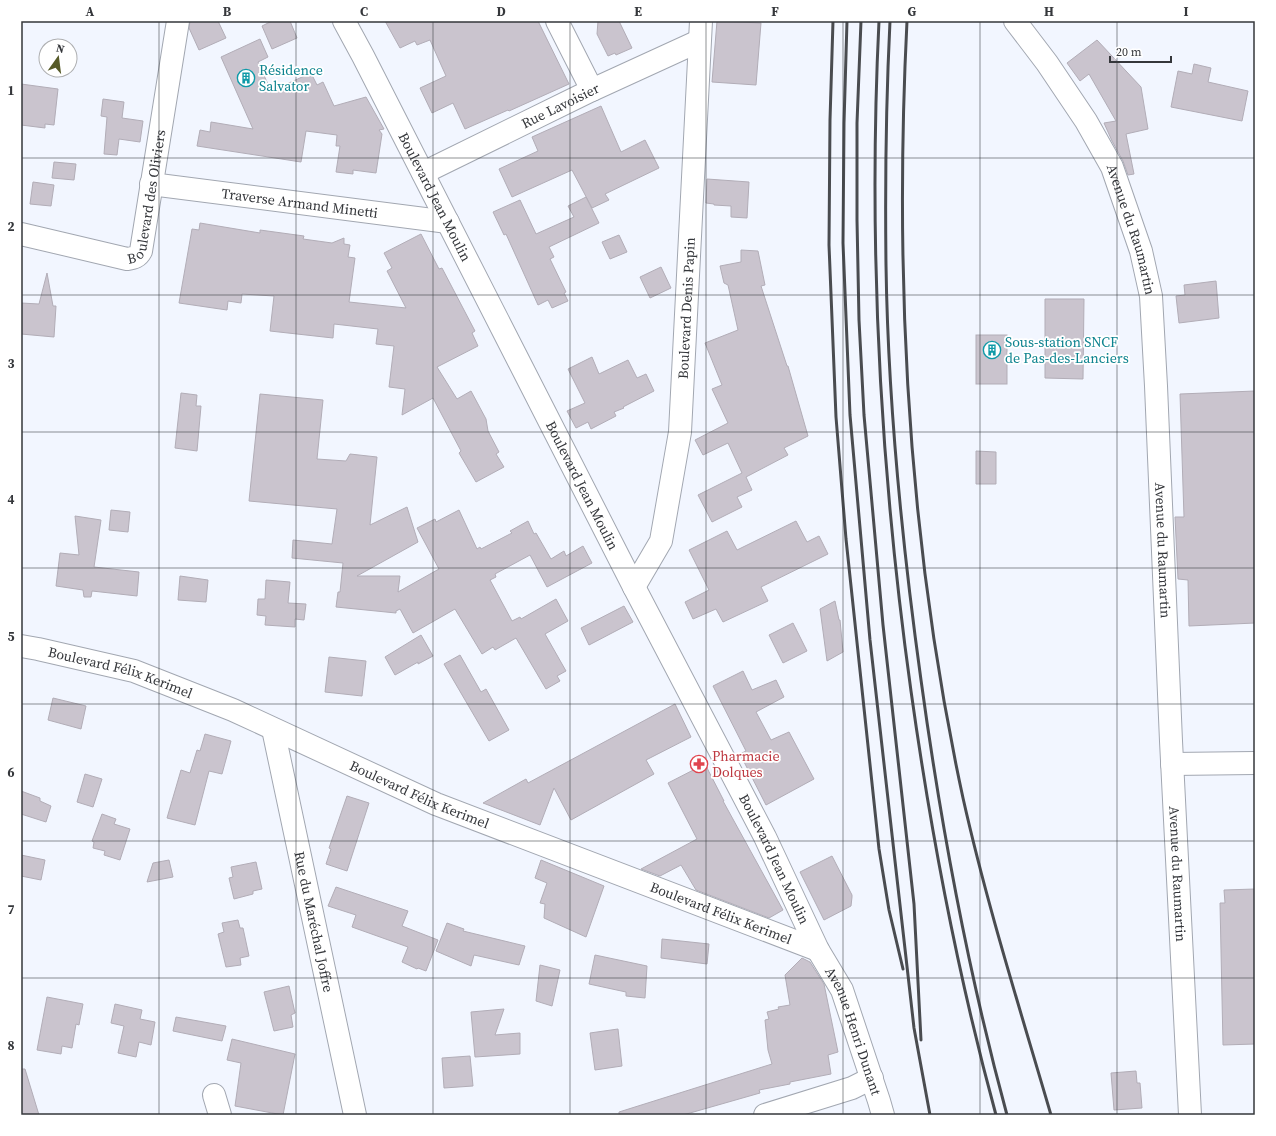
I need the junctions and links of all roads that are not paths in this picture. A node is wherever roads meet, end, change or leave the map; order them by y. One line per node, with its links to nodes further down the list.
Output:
1 (178, 21): 8 (street, Boulevard des Oliviers)
2 (344, 21): 7 (street, Boulevard Jean Moulin)
3 (557, 21): 6 (street)
4 (1015, 21): 15 (street, Avenue du Raumartin)
5 (700, 31): 6 (street, Rue Lavoisier); 11 (street, Boulevard Denis Papin)
6 (592, 90): 7 (street, Rue Lavoisier)
7 (423, 173): 9 (street, Boulevard Jean Moulin)
8 (151, 184): 9 (street, Traverse Armand Minetti); 10 (street, Boulevard des Oliviers)
9 (448, 222): 11 (street, Boulevard Jean Moulin)
10 (21, 234)
11 (634, 587): 16 (street, Boulevard Jean Moulin)
12 (21, 646): 13 (street, Boulevard Félix Kerimel)
13 (273, 729): 16 (street, Boulevard Félix Kerimel); 18 (street, Rue du Maréchal Joffre)
14 (1255, 763): 15 (street)
15 (1172, 764): 21 (street, Avenue du Raumartin)
16 (818, 950): 17 (street, Avenue Henri Dunant)
17 (872, 1078): 19 (street); 20 (street, Avenue Henri Dunant)
18 (355, 1115)
19 (765, 1115)
20 (882, 1115)
21 (1190, 1115)

